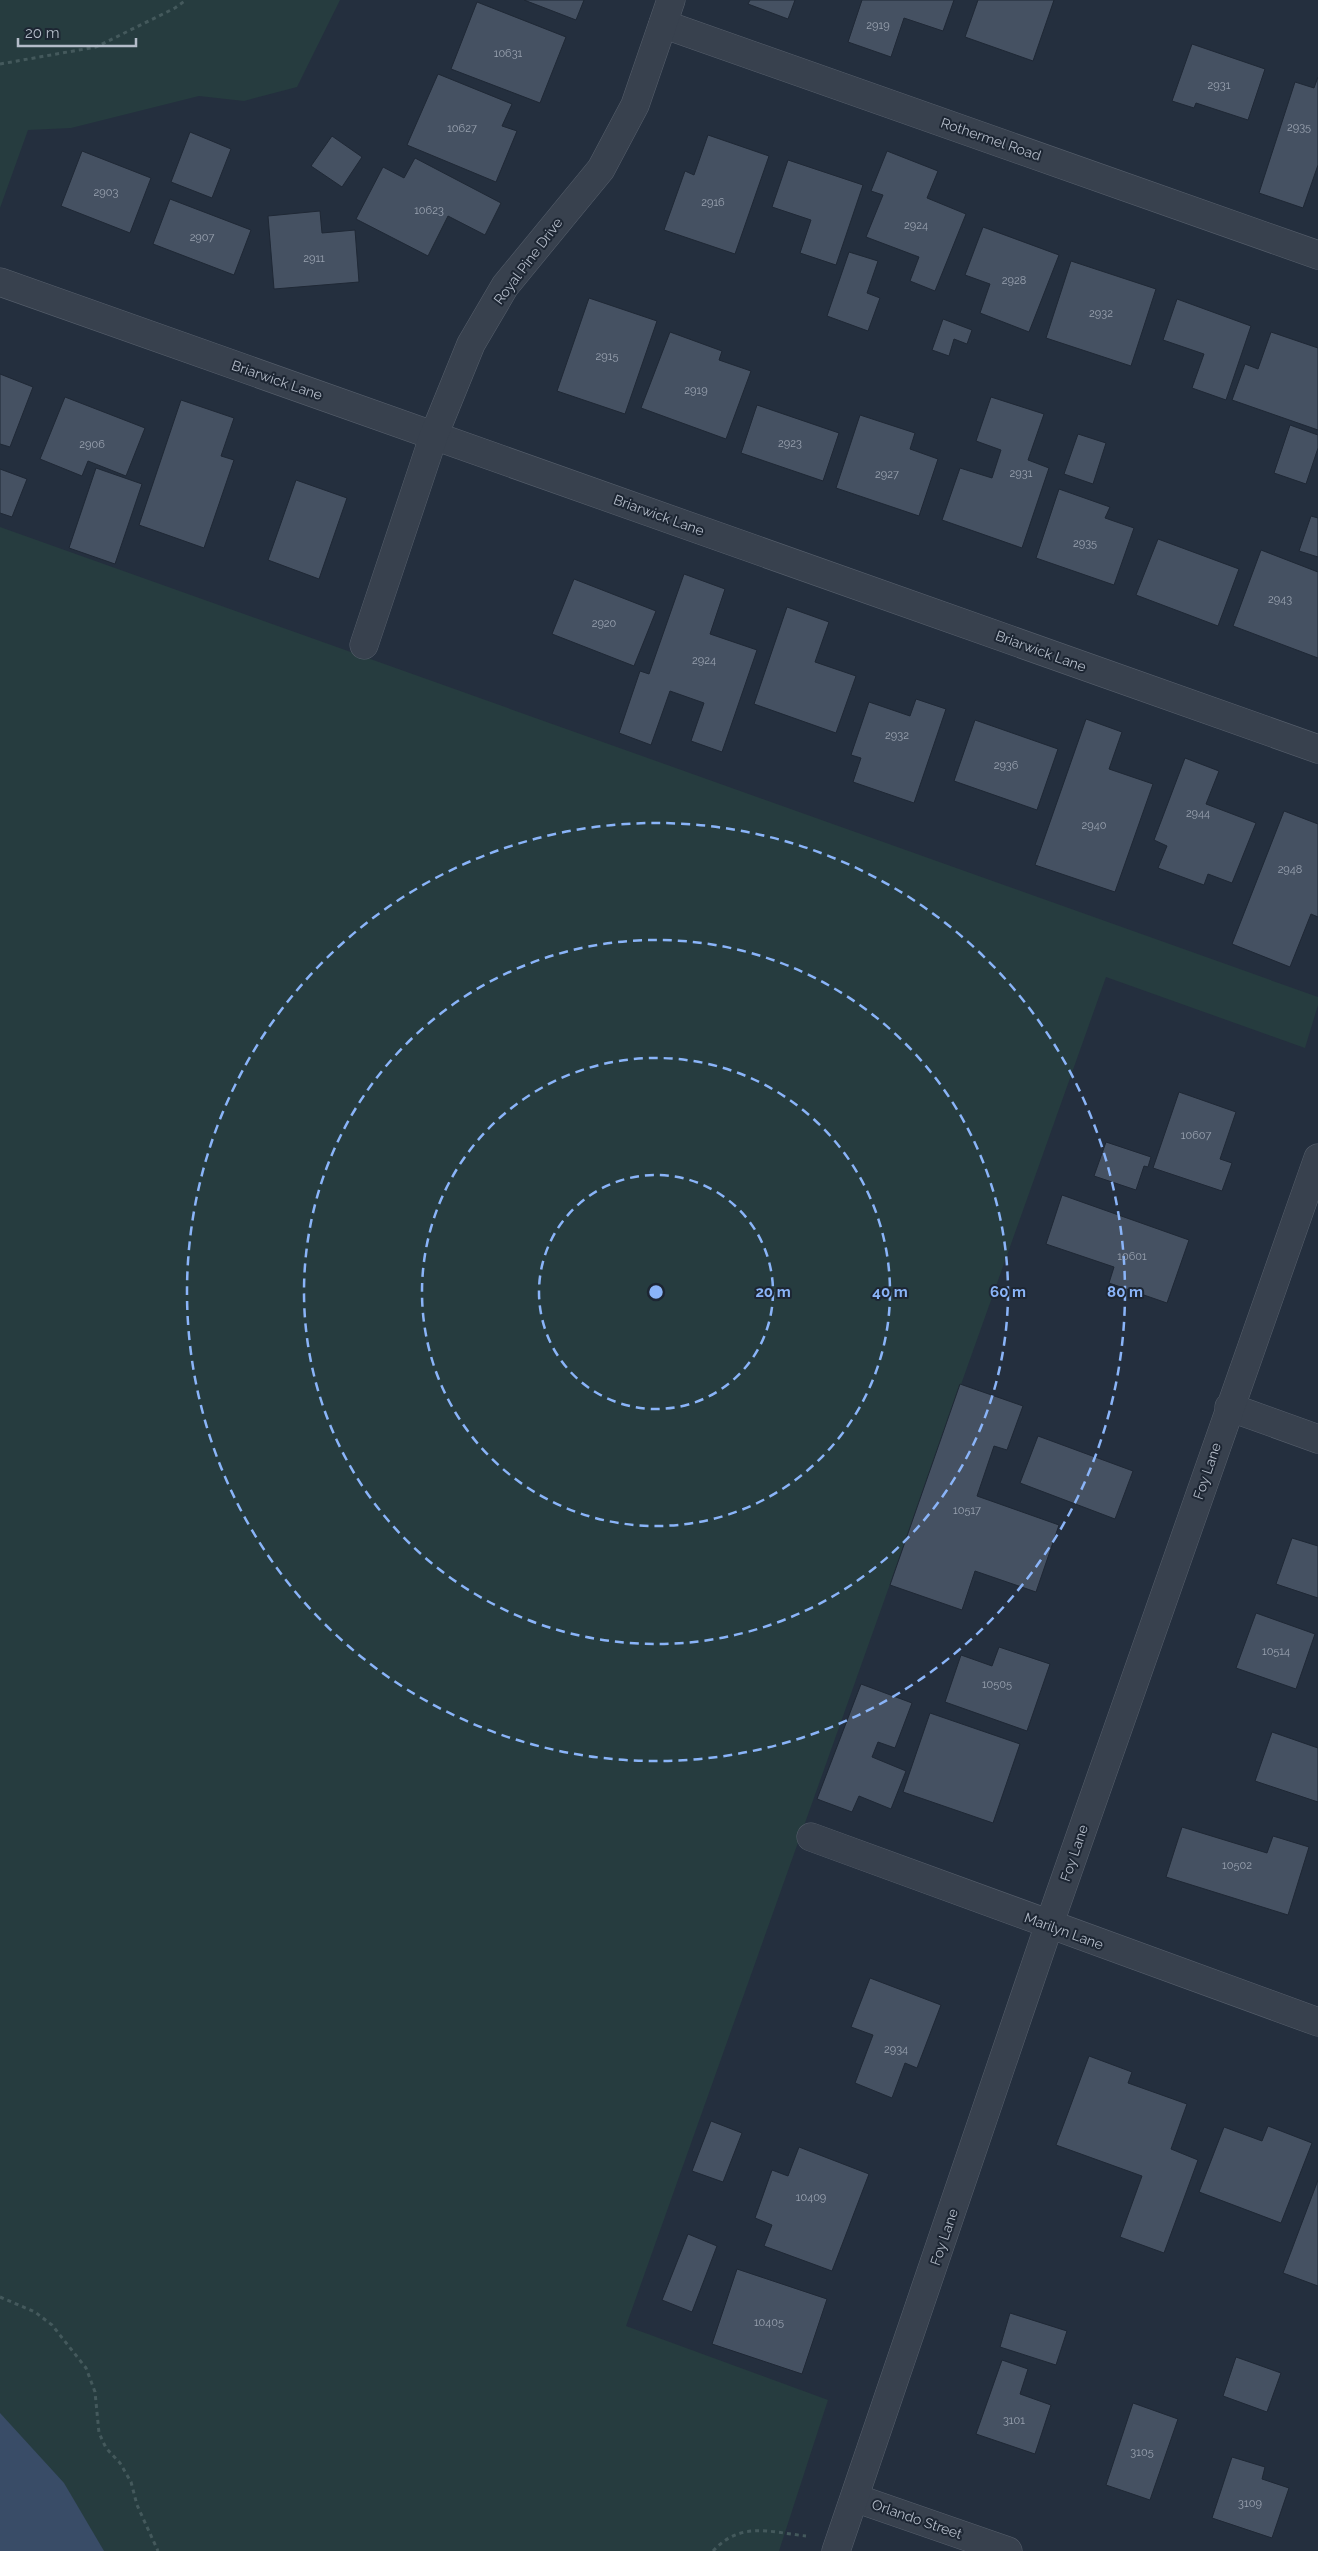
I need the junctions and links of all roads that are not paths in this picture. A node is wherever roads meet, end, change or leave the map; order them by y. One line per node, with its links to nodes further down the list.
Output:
1 (667, 12): 2 (street, Rothermel Road); 4 (street, Royal Pine Drive)
2 (1318, 255)
3 (0, 282): 4 (street, Briarwick Lane)
4 (434, 435): 5 (street, Royal Pine Drive); 6 (street, Briarwick Lane)
5 (364, 644)
6 (1318, 749)
7 (1318, 1158): 8 (street, Foy Lane)
8 (1229, 1407): 9 (street); 11 (street, Foy Lane)
9 (1318, 1439)
10 (811, 1836): 11 (street, Marilyn Lane)
11 (1049, 1926): 12 (street, Marilyn Lane); 13 (street, Foy Lane)
12 (1318, 2022)
13 (855, 2498): 14 (street, Foy Lane); 15 (street, Orlando Street)
14 (837, 2550)
15 (1008, 2551)

